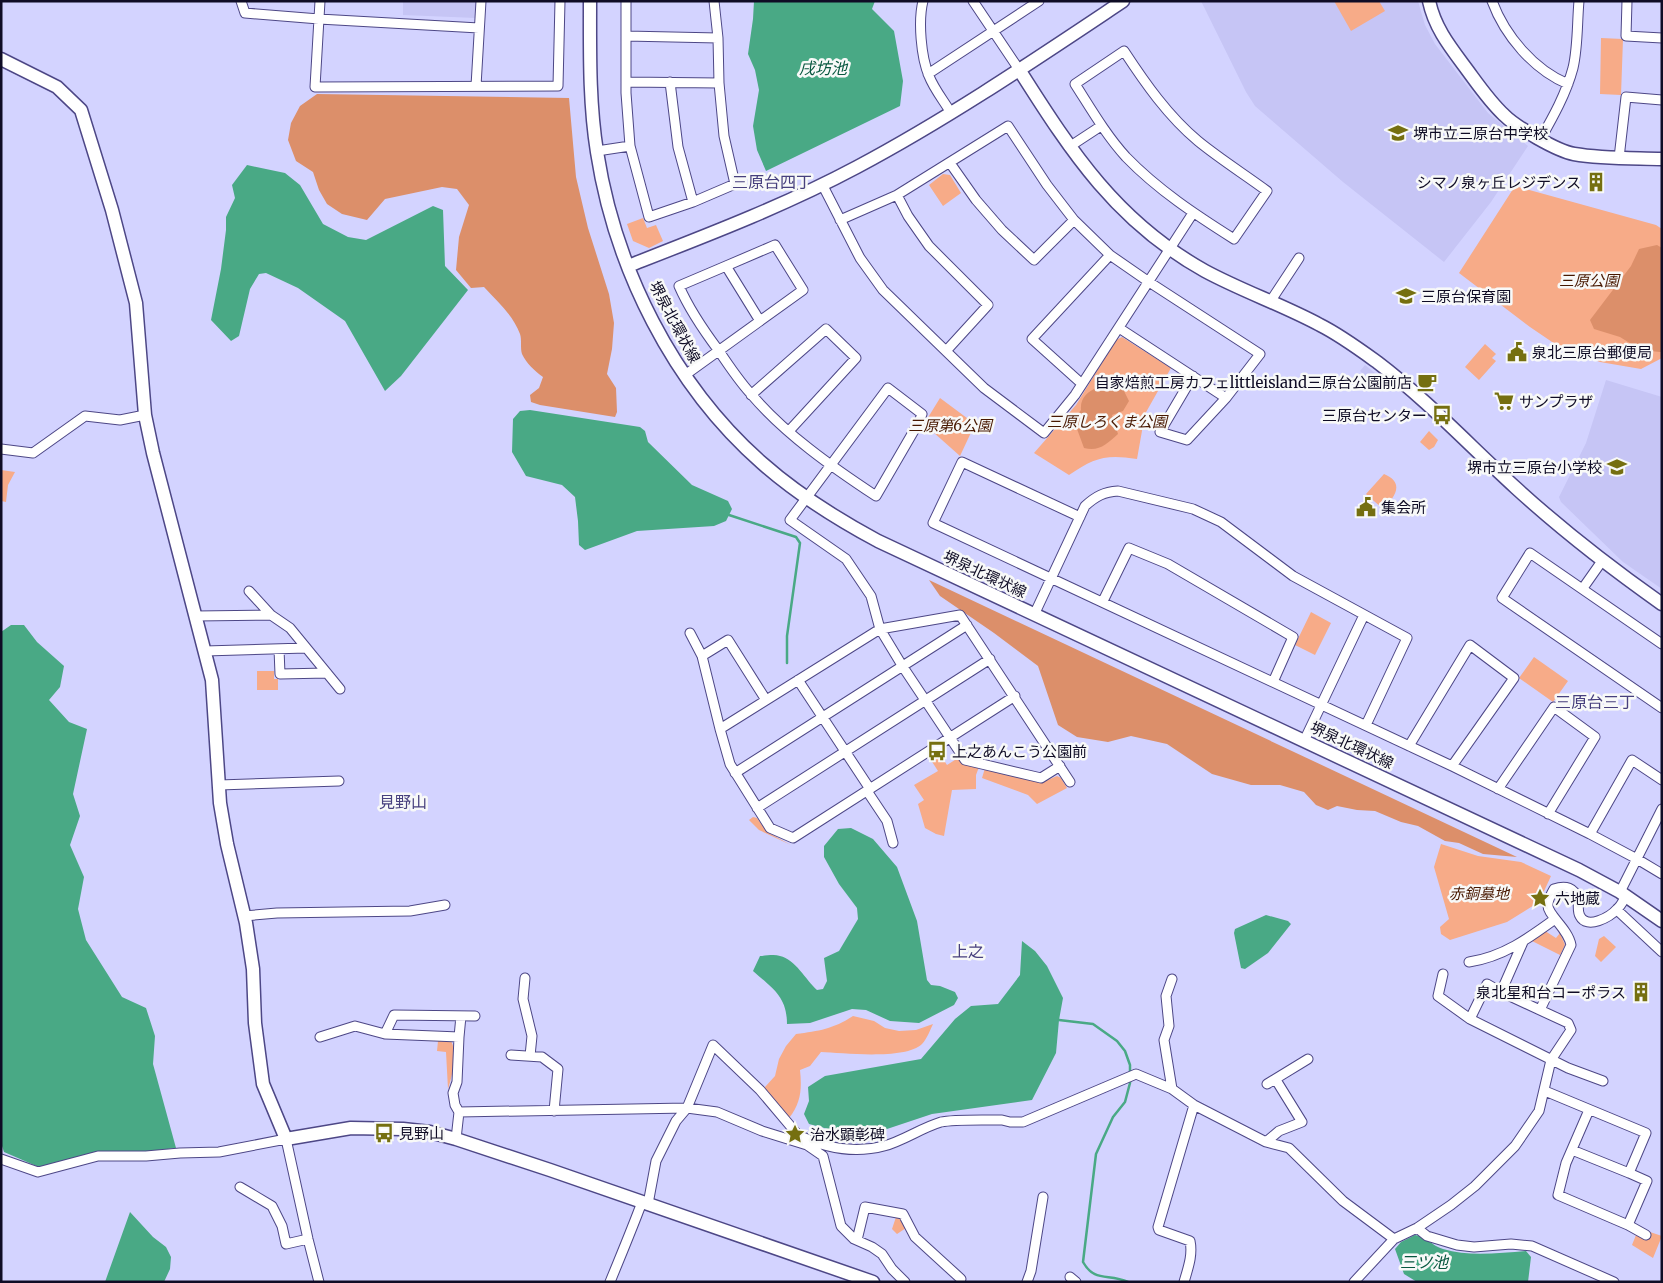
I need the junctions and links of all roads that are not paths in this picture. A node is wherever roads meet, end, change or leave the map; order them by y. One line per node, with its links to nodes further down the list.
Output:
1 (241, 1): 16 (street)
2 (320, 1): 16 (street)
3 (481, 1): 17 (street)
4 (560, 1): 29 (street)
5 (590, 1): 36 (street, 堺泉北環状線)
6 (626, 1): 19 (street)
7 (714, 1): 20 (street)
8 (923, 1): 24 (street)
9 (973, 1): 18 (street)
10 (1039, 1): 18 (street)
11 (1123, 1): 23 (street)
12 (1429, 1): 33 (street)
13 (1492, 1): 28 (street)
14 (1578, 1): 28 (street)
15 (1628, 1): 21 (street)
16 (319, 19): 17 (street); 29 (street)
17 (479, 28): 29 (street)
18 (993, 32): 23 (street); 24 (street)
19 (626, 36): 20 (street); 25 (street)
20 (718, 38): 27 (street)
21 (1662, 38)
22 (1, 59): 62 (street)
23 (1020, 71): 31 (street); 35 (street)
24 (928, 74): 31 (street)
25 (626, 82): 26 (street); 34 (street)
26 (670, 82): 27 (street); 42 (street)
27 (718, 82): 42 (street)
28 (1568, 84): 33 (street)
29 (476, 86)
30 (1662, 100): 37 (street)
31 (951, 113): 40 (street)
32 (1101, 126): 35 (street); 43 (street); 43 (street)
33 (1540, 140): 37 (street)
34 (630, 146): 36 (street); 42 (street)
35 (1069, 147): 46 (street)
36 (597, 151): 49 (street, 堺泉北環状線)
37 (1619, 158): 38 (street)
38 (1662, 159)
39 (950, 163): 41 (street); 45 (street); 45 (street)
40 (822, 184): 44 (street); 49 (street)
41 (897, 195): 44 (street); 55 (street)
42 (694, 202)
43 (1192, 213): 46 (street)
44 (840, 220): 55 (street)
45 (1074, 220): 47 (street)
46 (1170, 248): 51 (street); 52 (street)
47 (1110, 255): 51 (street); 59 (street)
48 (1299, 258): 52 (street)
49 (628, 266): 57 (street, 堺泉北環状線)
50 (726, 266): 53 (street); 53 (street); 56 (street)
51 (1148, 282): 54 (street); 61 (street)
52 (1270, 302): 68 (street)
53 (760, 321): 56 (street)
54 (1119, 328): 58 (street); 59 (street)
55 (946, 351): 59 (street)
56 (719, 352): 57 (street); 60 (street)
57 (685, 375): 66 (street, 堺泉北環状線)
58 (1193, 376): 61 (street); 61 (street)
59 (1082, 384)
60 (751, 395): 63 (street); 63 (street)
61 (1226, 398)
62 (145, 415): 64 (street); 77 (street)
63 (789, 431): 65 (street)
64 (1, 449)
65 (829, 465): 65 (street); 66 (street)
66 (806, 497): 75 (street, 堺泉北環状線); 79 (street)
67 (1080, 517): 69 (street); 69 (street); 76 (street)
68 (1602, 561): 70 (street); 73 (street)
69 (1051, 577): 72 (street); 75 (street)
70 (1582, 588): 81 (street); 96 (street)
71 (248, 591): 74 (street)
72 (1103, 601): 90 (street); 90 (street)
73 (1662, 604)
74 (271, 615): 77 (street); 82 (street)
75 (1034, 615): 101 (street, 堺泉北環状線)
76 (1364, 615): 95 (street); 98 (street)
77 (196, 616): 84 (street)
78 (967, 624): 79 (street); 86 (street); 87 (street)
79 (880, 629): 87 (street); 89 (street)
80 (690, 633): 85 (street)
81 (1662, 644)
82 (306, 648): 83 (street); 88 (street)
83 (279, 649): 84 (street); 88 (street)
84 (205, 650): 110 (street)
85 (702, 656): 93 (street); 99 (street)
86 (990, 659): 92 (street); 94 (street)
87 (902, 667): 94 (street); 97 (street)
88 (327, 673): 91 (street)
89 (798, 680): 93 (street); 97 (street)
90 (1273, 682): 95 (street)
91 (340, 689)
92 (1015, 696): 100 (street); 104 (street)
93 (766, 700): 99 (street)
94 (925, 700): 100 (street); 103 (street)
95 (1321, 704): 98 (street); 101 (street)
96 (1662, 708)
97 (823, 717): 103 (street); 106 (street)
98 (1366, 725): 102 (street)
99 (720, 730): 106 (street)
100 (950, 737): 104 (street); 111 (street)
101 (1304, 741): 120 (street, 堺泉北環状線)
102 (1409, 746): 105 (street); 105 (street)
103 (846, 751): 111 (street); 113 (street)
104 (1060, 766): 109 (street)
105 (1452, 766): 112 (street)
106 (735, 773): 113 (street)
107 (1662, 780): 116 (street)
108 (339, 782): 110 (street)
109 (1070, 782)
110 (219, 785): 123 (street)
111 (868, 790): 113 (street); 117 (street)
112 (1498, 790): 115 (street); 115 (street)
113 (757, 808)
114 (1662, 808): 118 (street)
115 (1548, 814): 116 (street)
116 (1590, 834): 118 (street)
117 (893, 843)
118 (1637, 859): 119 (street); 120 (street)
119 (1662, 874)
120 (1623, 894): 122 (street); 125 (street, 堺泉北環状線)
121 (445, 905): 123 (street)
122 (1617, 910): 124 (street); 127 (street)
123 (244, 916): 155 (street)
124 (1555, 918): 126 (street); 133 (street)
125 (1662, 921)
126 (1523, 942): 128 (street); 132 (street)
127 (1662, 952)
128 (1469, 962)
129 (1443, 974): 136 (street)
130 (525, 978): 141 (street)
131 (1172, 979): 147 (street)
132 (1501, 992): 133 (street); 136 (street)
133 (1540, 1010): 143 (street)
134 (461, 1016): 135 (street); 137 (street); 139 (street)
135 (474, 1016)
136 (1470, 1019): 143 (street)
137 (385, 1034): 138 (street); 139 (street)
138 (320, 1037)
139 (459, 1037): 153 (street)
140 (511, 1055): 141 (street)
141 (530, 1056): 152 (street)
142 (1308, 1059): 144 (street)
143 (1551, 1060): 145 (street); 148 (street)
144 (1276, 1080): 146 (street); 157 (street)
145 (1602, 1081)
146 (1267, 1084)
147 (1172, 1089): 149 (street); 154 (street)
148 (1545, 1092): 151 (street); 165 (street)
149 (1194, 1105): 157 (street); 176 (street)
150 (687, 1108): 152 (street); 154 (street); 154 (street); 163 (street)
151 (1589, 1110): 158 (street); 160 (street)
152 (554, 1111): 153 (street)
153 (459, 1112): 156 (street)
154 (797, 1138): 169 (street)
155 (286, 1139): 156 (street); 159 (street); 167 (street)
156 (456, 1139): 163 (street)
157 (1266, 1142): 168 (street)
158 (1572, 1150): 160 (street); 164 (street)
159 (1, 1159)
160 (1629, 1173): 164 (street)
161 (240, 1187): 167 (street)
162 (1043, 1197): 175 (street)
163 (645, 1203): 172 (street); 173 (street)
164 (1628, 1225): 166 (street)
165 (1417, 1228): 168 (street); 178 (street)
166 (1646, 1235)
167 (308, 1239): 171 (street)
168 (1394, 1239): 177 (street)
169 (857, 1240): 170 (street); 174 (street)
170 (962, 1278)
171 (319, 1282)
172 (610, 1282)
173 (872, 1282)
174 (905, 1282)
175 (1027, 1282)
176 (1184, 1282)
177 (1354, 1282)
178 (1614, 1282)

